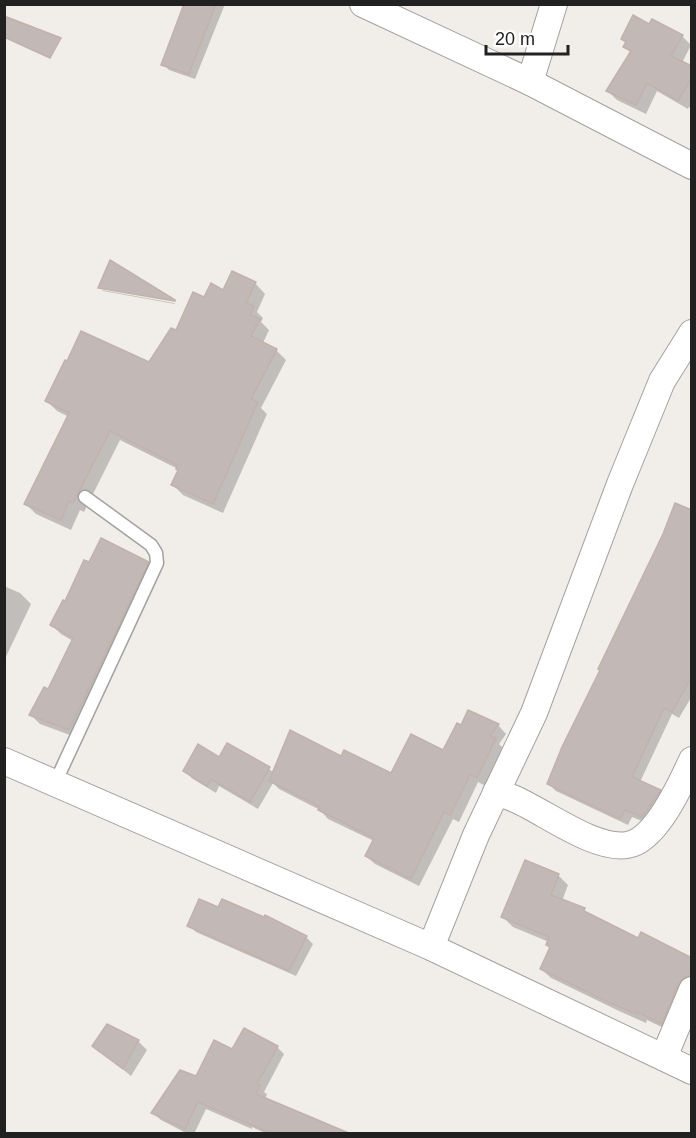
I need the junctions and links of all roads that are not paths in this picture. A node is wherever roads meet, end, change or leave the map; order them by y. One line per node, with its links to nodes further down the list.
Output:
1 (363, 4): 3 (street)
2 (554, 4): 3 (street)
3 (530, 82): 4 (street)
4 (692, 166)
5 (692, 333): 10 (street)
6 (85, 497): 9 (lane)
7 (692, 760): 10 (street)
8 (4, 761): 9 (street)
9 (55, 783): 11 (street)
10 (496, 792): 11 (street)
11 (431, 947): 13 (street)
12 (692, 990): 13 (street)
13 (664, 1057): 14 (street)
14 (692, 1071)

